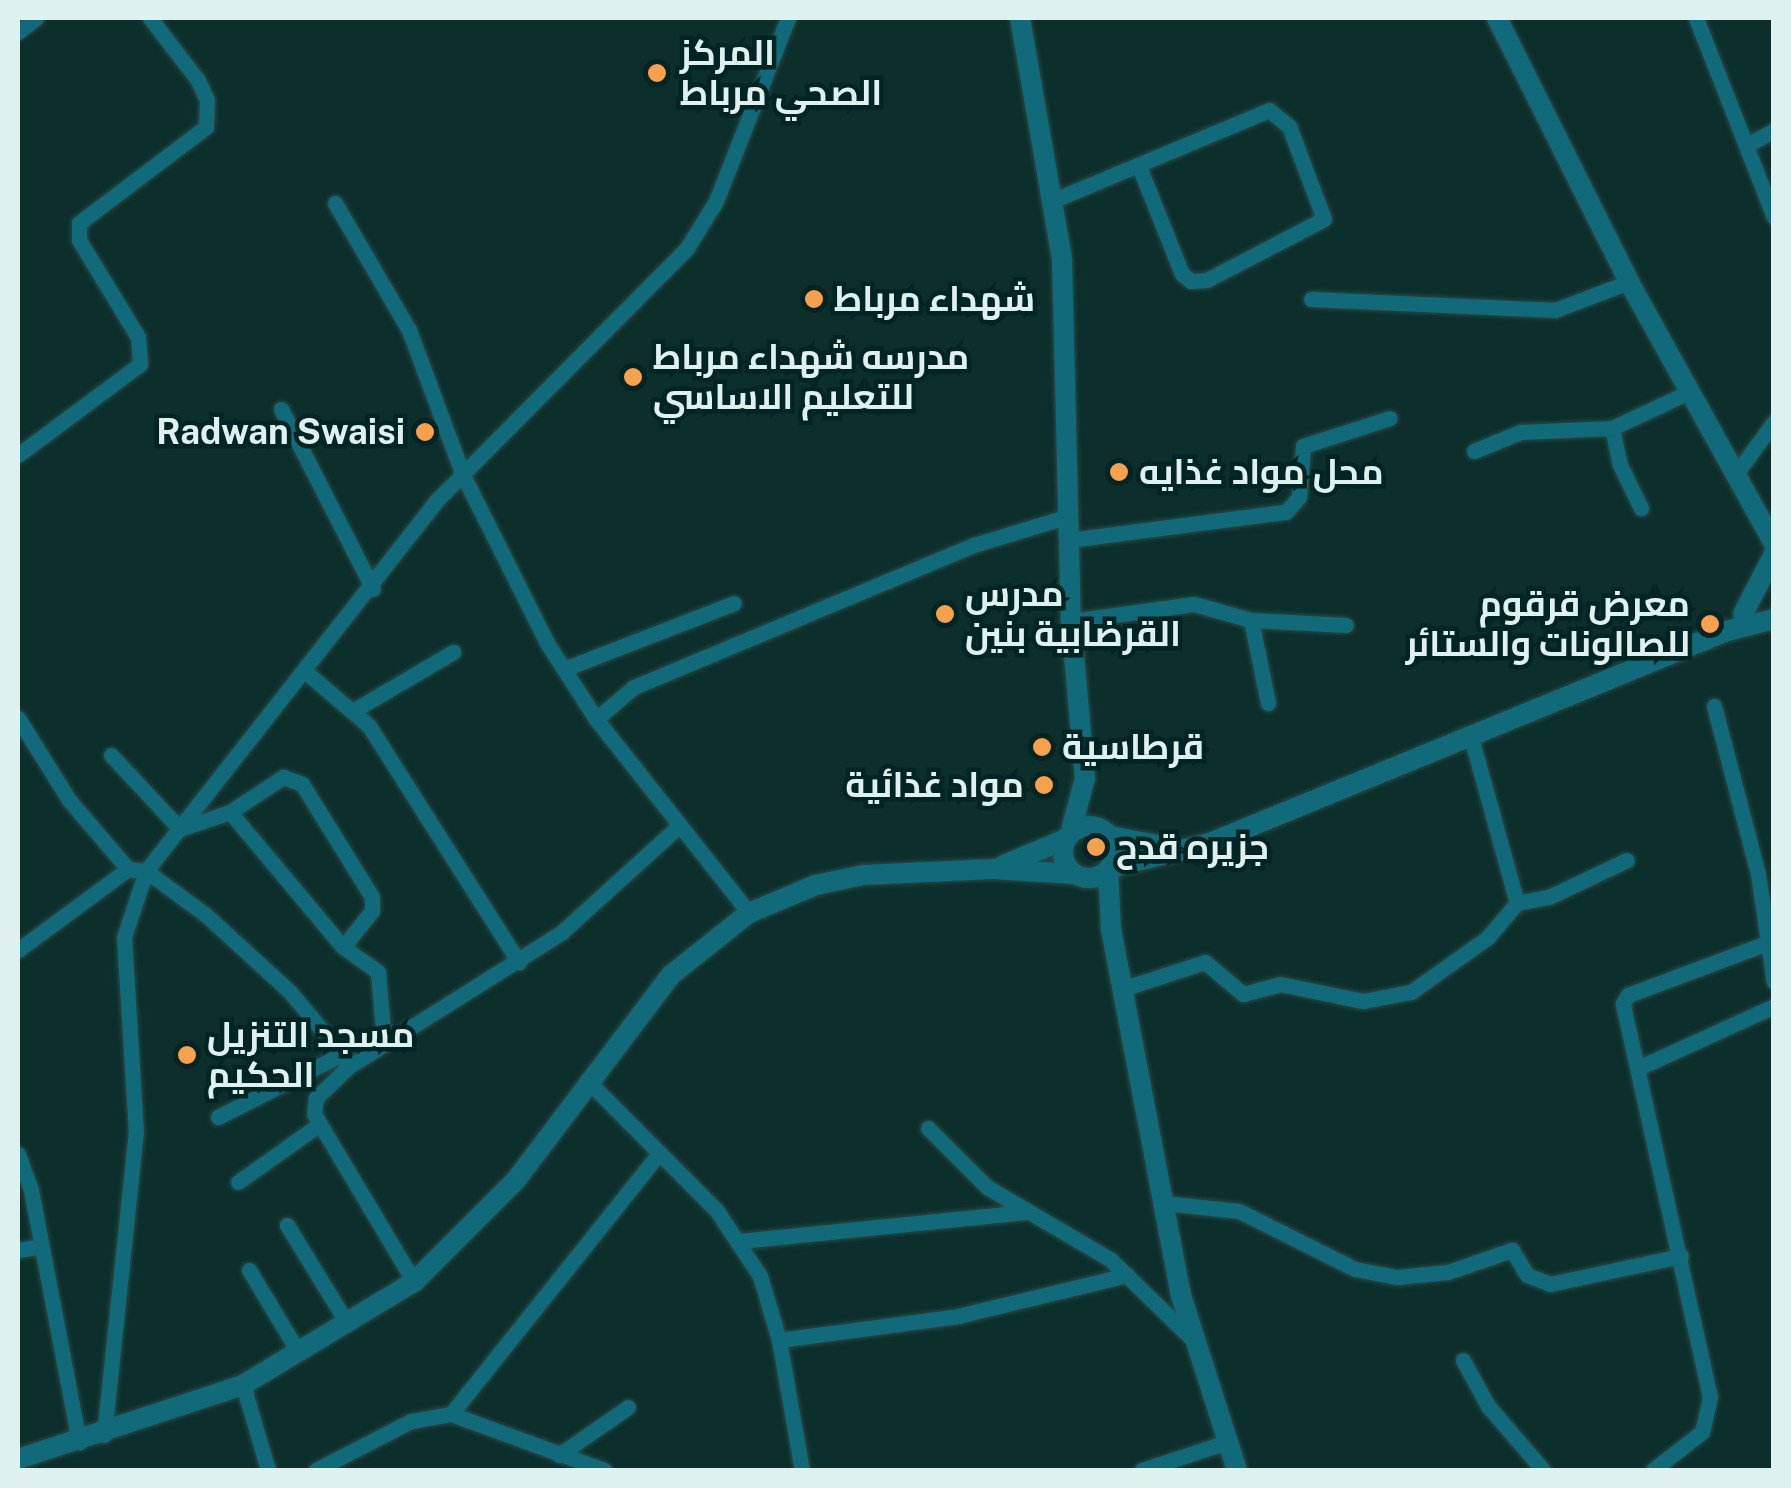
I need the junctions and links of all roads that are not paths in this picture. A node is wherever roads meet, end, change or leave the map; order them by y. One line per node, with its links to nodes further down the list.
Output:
1 (36, 18): 7 (street)
2 (150, 18): 22 (street)
3 (788, 18): 23 (street)
4 (1020, 18): 11 (street)
5 (1497, 18): 14 (street)
6 (1696, 18): 9 (street)
7 (18, 32)
8 (1774, 130): 9 (street)
9 (1750, 144): 13 (street)
10 (1140, 168): 10 (street); 11 (street)
11 (1054, 200): 26 (street)
12 (335, 203): 23 (street)
13 (1774, 217)
14 (1629, 282): 15 (street); 16 (street)
15 (1311, 299)
16 (1689, 392): 20 (street); 24 (street)
17 (280, 409): 29 (street)
18 (1390, 418): 27 (street)
19 (1774, 422): 24 (street)
20 (1612, 428): 21 (street); 25 (street)
21 (1474, 450)
22 (18, 455)
23 (463, 475): 29 (street); 39 (street)
24 (1735, 475): 28 (street)
25 (1641, 508)
26 (1069, 516): 27 (street); 45 (street)
27 (1070, 540): 33 (street)
28 (1773, 544): 35 (street)
29 (373, 588): 40 (street)
30 (1774, 600): 35 (street)
31 (734, 604): 39 (street)
32 (1774, 619): 35 (street)
33 (1070, 620): 34 (street); 48 (street)
34 (1251, 620): 36 (street); 41 (street)
35 (1747, 621): 37 (street); 46 (street)
36 (1346, 624)
37 (1774, 631)
38 (453, 652): 43 (street)
39 (564, 669): 45 (street)
40 (308, 673): 43 (street); 51 (street)
41 (1268, 703)
42 (1714, 706): 64 (street)
43 (356, 709): 67 (street)
44 (18, 718): 56 (street)
45 (596, 719): 50 (street)
46 (1471, 737): 54 (street); 61 (street)
47 (111, 755): 51 (street)
48 (1084, 789): 52 (street); 53 (street)
49 (230, 812): 51 (street); 65 (street); 65 (street)
50 (678, 827): 62 (street); 67 (street)
51 (180, 829): 59 (street)
52 (1104, 832): 53 (street); 54 (street); 58 (street)
53 (1068, 836): 57 (street); 60 (street)
54 (1210, 843): 58 (street)
55 (1627, 860): 61 (street)
56 (128, 869): 59 (street); 66 (street)
57 (992, 869): 60 (street); 62 (street)
58 (1108, 869): 60 (street); 63 (street)
59 (146, 871): 72 (street); 99 (street)
60 (1076, 874): 63 (street)
61 (1517, 903): 69 (street)
62 (749, 913): 74 (street)
63 (1111, 929): 69 (street)
64 (1770, 942): 68 (street); 73 (street)
65 (343, 947): 71 (street)
66 (18, 950)
67 (519, 962): 71 (street)
68 (1774, 982)
69 (1122, 988): 81 (street)
70 (1774, 1006): 73 (street)
71 (384, 1042): 72 (street)
72 (345, 1060): 75 (street); 76 (street)
73 (1638, 1068): 87 (street)
74 (586, 1080): 79 (street); 90 (street)
75 (218, 1117)
76 (320, 1124): 80 (street); 90 (street)
77 (928, 1128): 82 (street)
78 (18, 1154): 85 (street)
79 (658, 1155): 84 (street); 98 (street)
80 (238, 1182)
81 (1164, 1203): 87 (street); 92 (street)
82 (1026, 1212): 84 (street); 89 (street)
83 (287, 1225): 91 (street)
84 (740, 1240): 93 (street)
85 (42, 1246): 86 (street); 100 (street)
86 (18, 1250)
87 (1681, 1256): 111 (street)
88 (249, 1270): 94 (street)
89 (1127, 1275): 92 (street); 93 (street)
90 (414, 1282): 91 (street)
91 (347, 1323): 94 (street)
92 (1191, 1338): 101 (street)
93 (780, 1340): 107 (street)
94 (299, 1353): 96 (street)
95 (1464, 1360): 110 (street)
96 (242, 1385): 99 (street); 104 (street)
97 (628, 1407): 102 (street)
98 (451, 1414): 102 (street); 105 (street)
99 (104, 1434): 100 (street)
100 (79, 1442): 103 (street)
101 (1227, 1442): 108 (street); 109 (street)
102 (558, 1454): 106 (street)
103 (18, 1459)
104 (268, 1470)
105 (316, 1470)
106 (604, 1470)
107 (802, 1470)
108 (1142, 1470)
109 (1237, 1470)
110 (1543, 1470)
111 (1653, 1470)

